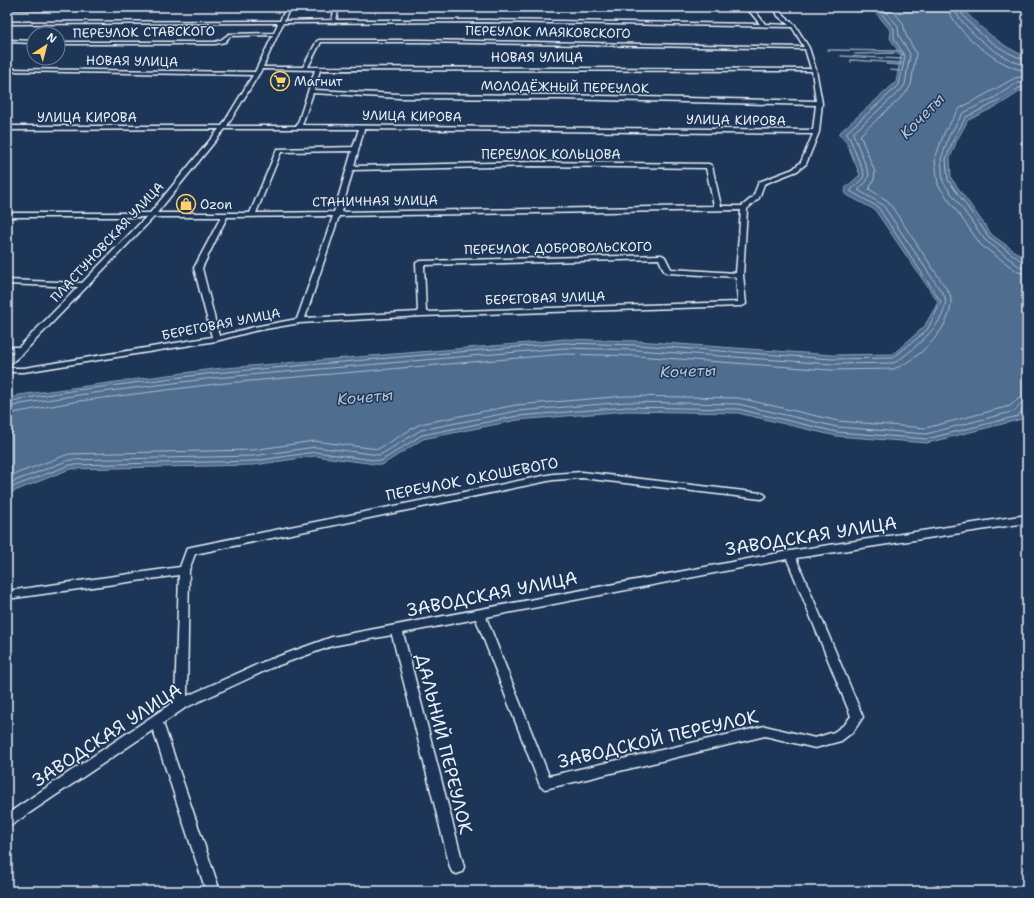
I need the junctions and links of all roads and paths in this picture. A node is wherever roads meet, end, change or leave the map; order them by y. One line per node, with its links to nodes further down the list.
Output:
1 (288, 7): 8 (street, ПЛАСТУНОВСКАЯ УЛИЦА)
2 (337, 7): 9 (street)
3 (662, 7): 11 (street)
4 (776, 7): 12 (street)
5 (14, 8): 6 (street); 7 (street)
6 (47, 9)
7 (7, 12)
8 (280, 21): 9 (street); 10 (street); 13 (street, ПЛАСТУНОВСКАЯ УЛИЦА)
9 (334, 21): 11 (street)
10 (7, 23)
11 (763, 25): 12 (street)
12 (793, 26): 17 (street)
13 (276, 34): 16 (street, ПЕРЕУЛОК СТАВСКОГО); 18 (street, ПЛАСТУНОВСКАЯ УЛИЦА)
14 (7, 41): 15 (street)
15 (26, 42)
16 (66, 43)
17 (807, 48): 19 (street, ПЕРЕУЛОК МАЯКОВСКОГО); 22 (street)
18 (260, 68): 19 (street, НОВАЯ УЛИЦА); 23 (street, ПЛАСТУНОВСКАЯ УЛИЦА)
19 (305, 68): 20 (street, НОВАЯ УЛИЦА)
20 (318, 68): 22 (street, НОВАЯ УЛИЦА); 24 (street)
21 (7, 70): 23 (street, НОВАЯ УЛИЦА)
22 (814, 70): 25 (street)
23 (256, 74): 29 (street, ПЛАСТУНОВСКАЯ УЛИЦА)
24 (311, 91): 25 (street, МОЛОДЁЖНЫЙ ПЕРЕУЛОК); 26 (street)
25 (819, 103): 30 (street)
26 (299, 127): 27 (street, УЛИЦА КИРОВА); 29 (street, УЛИЦА КИРОВА)
27 (362, 127): 30 (street, УЛИЦА КИРОВА); 31 (street)
28 (7, 128): 29 (street, УЛИЦА КИРОВА)
29 (223, 128): 37 (street, ПЛАСТУНОВСКАЯ УЛИЦА)
30 (816, 132): 34 (street)
31 (354, 149): 32 (street); 39 (street)
32 (350, 168): 33 (street, ПЕРЕУЛОК КОЛЬЦОВА); 35 (street)
33 (718, 208): 34 (street, СТАНИЧНАЯ УЛИЦА); 35 (street, СТАНИЧНАЯ УЛИЦА)
34 (744, 208): 40 (street, БЕРЕГОВАЯ УЛИЦА)
35 (337, 213): 39 (street, СТАНИЧНАЯ УЛИЦА); 44 (street)
36 (7, 215): 37 (street, СТАНИЧНАЯ УЛИЦА)
37 (152, 215): 38 (street, СТАНИЧНАЯ УЛИЦА); 42 (street, ПЛАСТУНОВСКАЯ УЛИЦА)
38 (225, 215): 39 (street, СТАНИЧНАЯ УЛИЦА); 45 (street)
39 (252, 215)
40 (739, 275): 43 (street, БЕРЕГОВАЯ УЛИЦА); 43 (street, ПЕРЕУЛОК ДОБРОВОЛЬСКОГО)
41 (7, 282): 42 (street)
42 (85, 285): 47 (street, ПЛАСТУНОВСКАЯ УЛИЦА)
43 (422, 314): 44 (street, БЕРЕГОВАЯ УЛИЦА)
44 (300, 321): 45 (street, БЕРЕГОВАЯ УЛИЦА)
45 (216, 339): 50 (street, БЕРЕГОВАЯ УЛИЦА)
46 (7, 349): 47 (street)
47 (18, 353): 48 (street, ПЛАСТУНОВСКАЯ УЛИЦА); 50 (street)
48 (7, 362)
49 (7, 370): 50 (street, БЕРЕГОВАЯ УЛИЦА)
50 (24, 370): 51 (street)
51 (7, 374)
52 (761, 496): 55 (street, ПЕРЕУЛОК О.КОШЕВОГО)
53 (1027, 520): 54 (street, ЗАВОДСКАЯ УЛИЦА)
54 (790, 555): 57 (street, ЗАВОДСКАЯ УЛИЦА); 57 (street, ЗАВОДСКОЙ ПЕРЕУЛОК)
55 (184, 570): 56 (street); 59 (street)
56 (7, 595)
57 (479, 614): 58 (street, ЗАВОДСКАЯ УЛИЦА)
58 (396, 629): 59 (street, ЗАВОДСКАЯ УЛИЦА); 62 (street, ДАЛЬНИЙ ПЕРЕУЛОК)
59 (181, 704): 60 (street, ЗАВОДСКАЯ УЛИЦА)
60 (156, 721): 61 (street, ЗАВОДСКАЯ УЛИЦА); 63 (street)
61 (7, 822)
62 (457, 867)
63 (213, 891)

